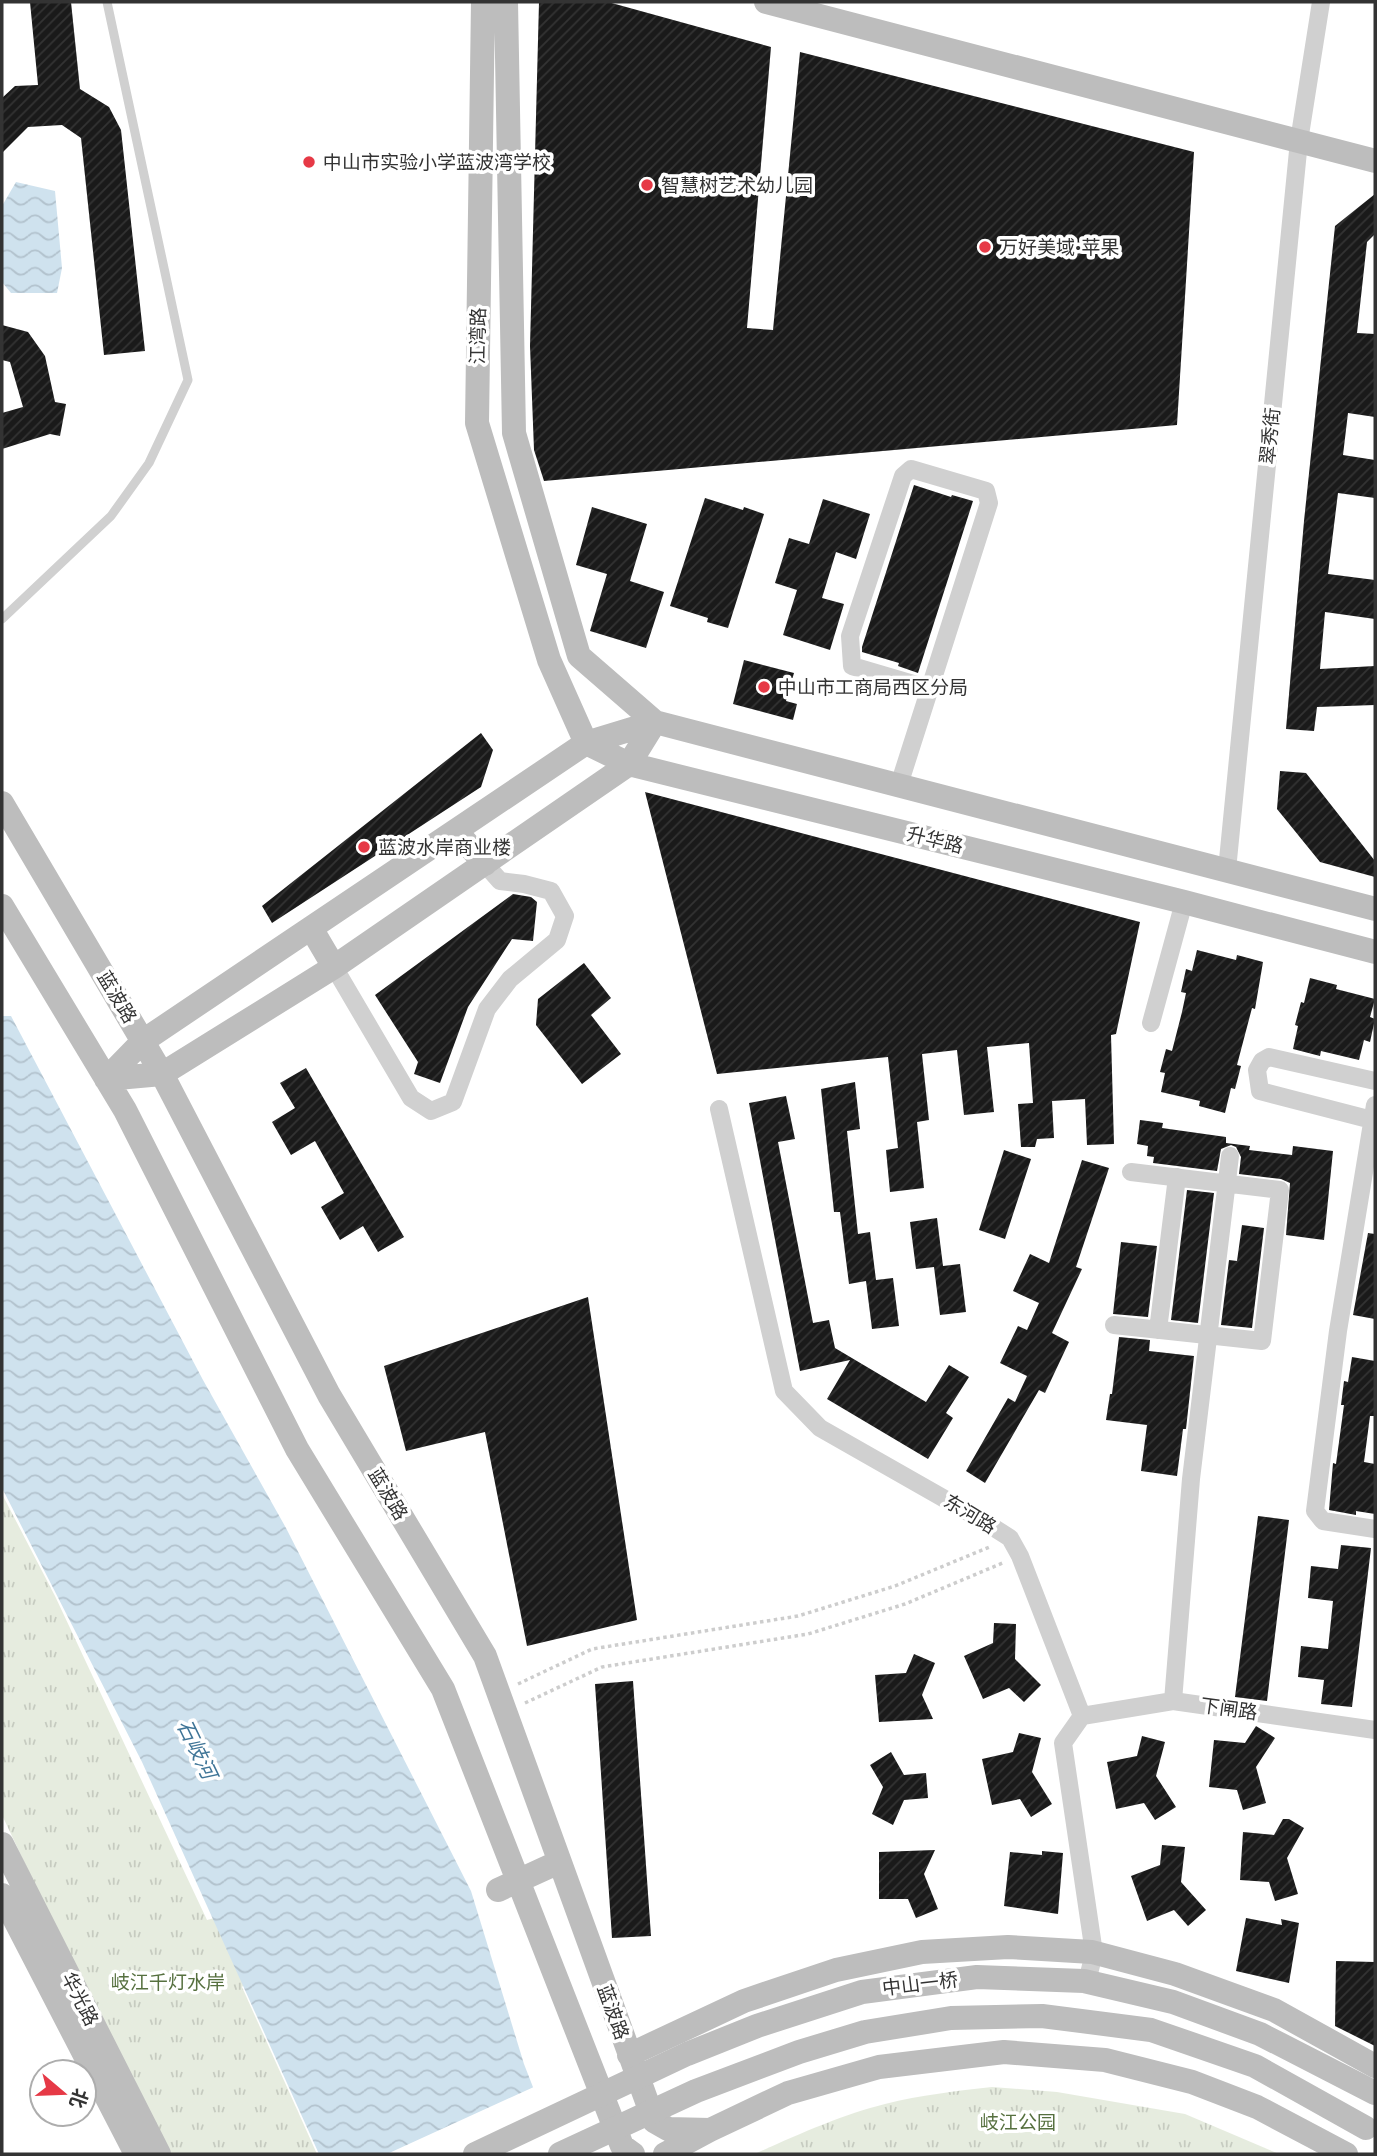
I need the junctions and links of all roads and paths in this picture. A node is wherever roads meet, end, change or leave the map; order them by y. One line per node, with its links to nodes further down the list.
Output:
1 (107, 2): 8 (lane)
2 (483, 2): 11 (street, 江湾路)
3 (506, 2): 10 (street, 江湾路)
4 (766, 2): 6 (street)
5 (1321, 2): 6 (street, 翠秀街)
6 (1299, 141): 7 (street); 17 (street, 翠秀街)
7 (1375, 161)
8 (2, 620)
9 (930, 690): 9 (street); 13 (street)
10 (655, 722): 11 (street); 12 (street); 13 (street)
11 (586, 743): 12 (street, 升华路); 15 (street)
12 (629, 764): 16 (street); 18 (street, 升华路)
13 (900, 785): 17 (street)
14 (2, 803): 25 (street, 蓝波路)
15 (456, 831): 16 (street); 21 (street)
16 (485, 864): 23 (street); 23 (street)
17 (1227, 870): 20 (street)
18 (1184, 902): 22 (street, 升华路); 24 (street)
19 (2, 906): 27 (street, 蓝波路)
20 (1375, 909)
21 (311, 928): 23 (street); 25 (street)
22 (1375, 952)
23 (334, 967): 26 (street)
24 (1151, 1023)
25 (143, 1041): 26 (street, 蓝波路); 27 (street)
26 (162, 1073): 27 (street); 42 (street, 蓝波路)
27 (106, 1079): 47 (street, 蓝波路)
28 (1375, 1081): 30 (street)
29 (719, 1108): 39 (street, 东河路)
30 (1373, 1112): 38 (street)
31 (1230, 1156): 34 (street)
32 (1131, 1172): 33 (street)
33 (1177, 1177): 34 (street); 36 (street)
34 (1226, 1183): 37 (street); 37 (street)
35 (1114, 1325): 36 (street)
36 (1158, 1330): 37 (street)
37 (1208, 1335): 41 (street)
38 (1375, 1529)
39 (1010, 1538): 40 (street, 东河路); 42 (path)
40 (1020, 1556): 42 (path); 43 (street, 东河路)
41 (1173, 1701): 43 (street, 下闸路); 44 (street, 下闸路)
42 (501, 1703): 46 (street, 蓝波路)
43 (1082, 1716): 49 (street)
44 (1375, 1730)
45 (2, 1844): 57 (street, 华光路)
46 (559, 1862): 47 (street); 51 (street, 蓝波路)
47 (508, 1885): 60 (street, 蓝波路)
48 (2, 1895): 56 (street, 华光路)
49 (1094, 1953): 50 (street); 51 (street); 52 (street)
50 (1087, 1982): 53 (street, 中山一桥, bridge); 58 (street, 中山一桥, bridge)
51 (629, 2055): 54 (street, 蓝波路)
52 (1375, 2066)
53 (1375, 2094)
54 (710, 2130): 61 (street); 62 (street)
55 (1371, 2130): 59 (street, 中山一桥, bridge)
56 (136, 2154)
57 (159, 2154)
58 (475, 2154)
59 (560, 2154)
60 (634, 2154)
61 (665, 2154)
62 (1346, 2154)

